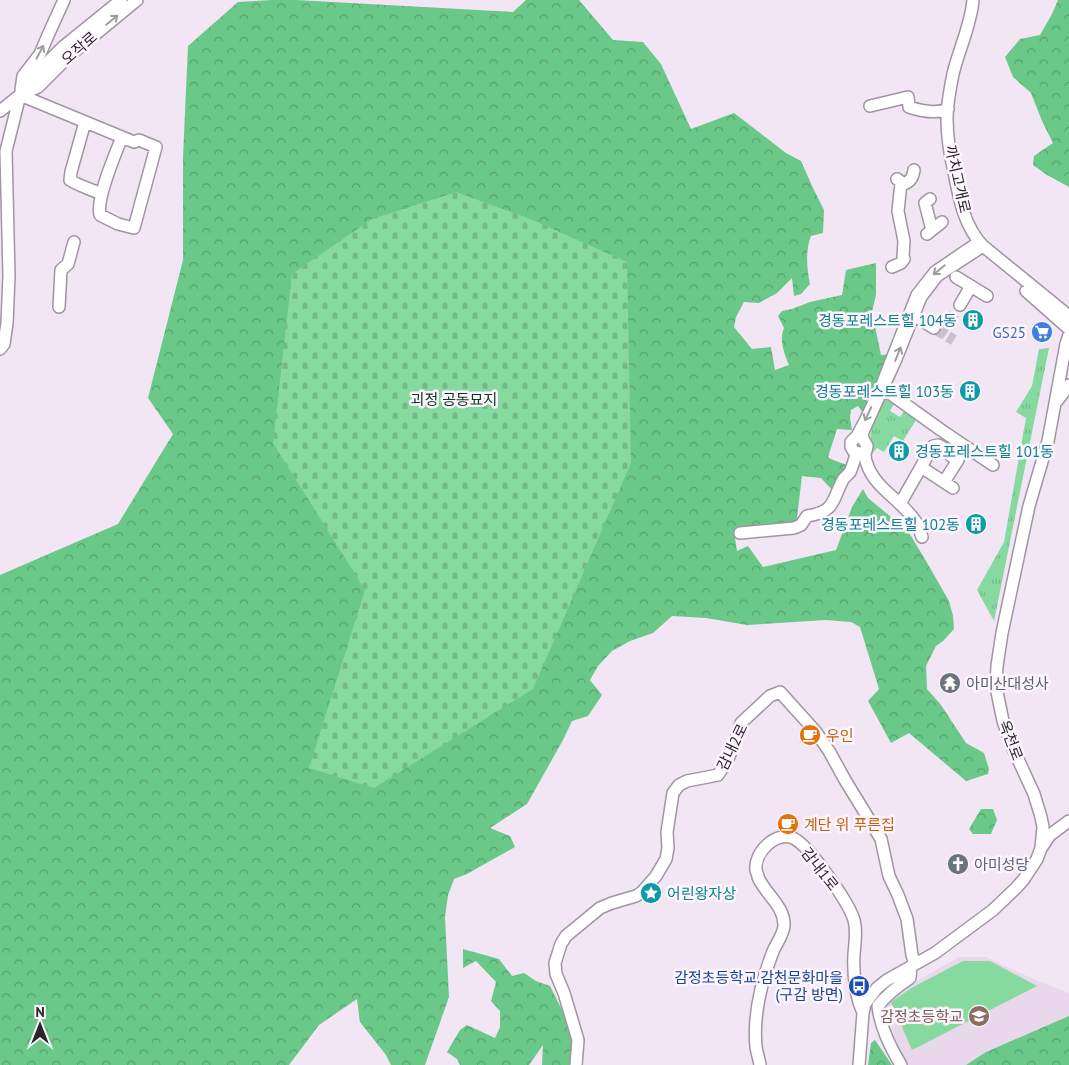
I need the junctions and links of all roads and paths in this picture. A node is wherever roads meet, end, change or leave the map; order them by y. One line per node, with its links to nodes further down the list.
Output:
1 (64, 0): 5 (street, one-way to 1)
2 (121, 0): 5 (street, 오작로)
3 (137, 0): 5 (street, 오작로, one-way to 3)
4 (973, 0): 7 (street, 까치고개로)
5 (20, 94): 8 (street); 9 (street); 29 (street, 오작로)
6 (870, 106): 7 (street)
7 (948, 109): 16 (street, 까치고개로)
8 (0, 111)
9 (85, 122): 10 (street); 12 (street)
10 (122, 137): 12 (street); 12 (street)
11 (914, 170): 17 (street)
12 (101, 194)
13 (930, 199): 14 (street)
14 (942, 222)
15 (74, 242): 22 (street)
16 (978, 246): 23 (street, 까치고개로); 24 (street); 25 (street)
17 (892, 267)
18 (956, 277): 19 (street)
19 (971, 286): 20 (street); 21 (street)
20 (987, 296)
21 (960, 305)
22 (59, 307)
23 (1069, 316)
24 (911, 317): 27 (street); 31 (street)
25 (1056, 317): 26 (street); 28 (street)
26 (1069, 329)
27 (933, 330)
28 (1067, 339): 32 (street, 옥천로)
29 (0, 349)
30 (1069, 385): 32 (street)
31 (881, 389): 33 (street); 34 (street)
32 (1054, 404): 41 (street, 옥천로)
33 (942, 436): 36 (street); 37 (street)
34 (861, 452): 38 (street); 39 (street)
35 (951, 456): 37 (street)
36 (992, 466)
37 (920, 468): 38 (street)
38 (900, 504): 40 (street)
39 (740, 533)
40 (922, 537)
41 (1040, 812): 42 (street); 43 (street, 옥천로)
42 (1069, 821): 43 (street)
43 (1041, 848): 44 (street, 옥천로)
44 (913, 965): 45 (street, 옥천로); 46 (street, 감내2로); 49 (street)
45 (863, 1013): 47 (street, 감내1로); 48 (street, 옥천로)
46 (576, 1065)
47 (760, 1065)
48 (859, 1065)
49 (901, 1065)

